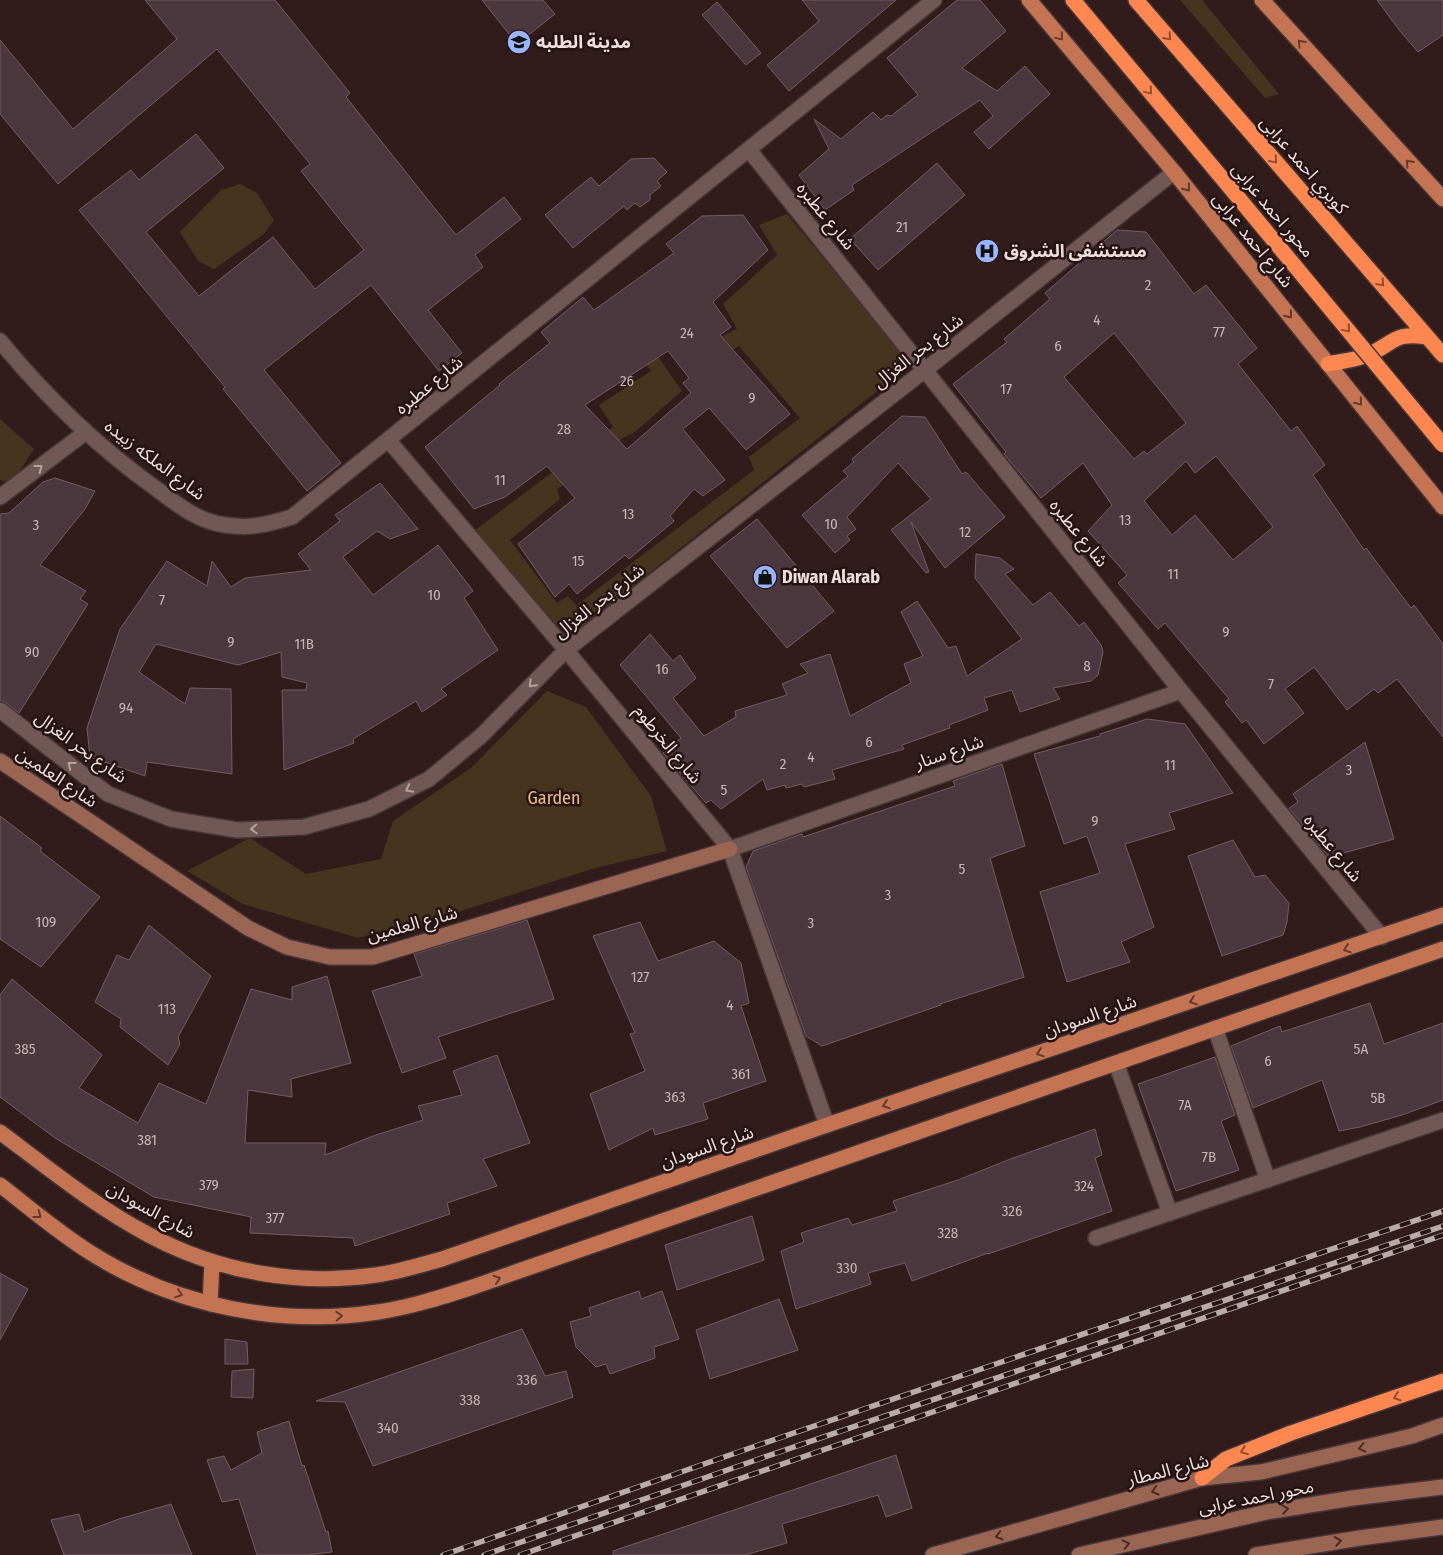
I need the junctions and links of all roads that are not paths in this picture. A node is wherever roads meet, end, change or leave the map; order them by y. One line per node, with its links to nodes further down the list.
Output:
1 (934, 0): 6 (street, شارع عطبره)
2 (1029, 0): 7 (main road, شارع احمد عرابى, one-way to 7)
3 (1073, 0): 16 (highway, محور احمد عرابى, one-way to 16, bridge)
4 (1136, 0): 9 (highway, كوبري احمد عرابى, one-way to 9)
5 (1262, 0): 8 (main road, one-way to 5)
6 (749, 150): 13 (street, شارع عطبره); 15 (street, شارع عطبره)
7 (1174, 172): 12 (main road, شارع احمد عرابى, one-way to 12); 13 (street, شارع بحر الغزال)
8 (1443, 199)
9 (1427, 336): 11 (highway, كوبري احمد عرابى); 12 (highway)
10 (0, 341): 14 (street, شارع الملكه زبيده)
11 (1443, 355)
12 (1328, 364): 18 (main road, شارع احمد عرابى, one-way to 18)
13 (925, 370): 19 (street, شارع بحر الغزال); 20 (street, شارع عطبره)
14 (86, 432): 15 (street, شارع الملكه زبيده); 17 (street, one-way to 14)
15 (389, 441): 19 (street, شارع الخرطوم)
16 (1443, 445)
17 (0, 497)
18 (1443, 507)
19 (566, 650): 21 (street, شارع بحر الغزال, one-way to 21); 23 (street, شارع الخرطوم)
20 (1181, 691): 23 (street, شارع سنار); 25 (street, شارع عطبره)
21 (0, 710)
22 (0, 760): 23 (street, شارع العلمين)
23 (730, 849): 30 (street, شارع الخرطوم)
24 (1443, 915): 25 (main road, شارع السودان)
25 (1382, 937): 30 (main road, شارع السودان, one-way to 30)
26 (1443, 949): 27 (main road)
27 (1214, 1028): 28 (main road); 32 (street)
28 (1116, 1063): 34 (street); 37 (main road, one-way to 28)
29 (1443, 1120): 32 (street)
30 (826, 1125): 36 (main road, شارع السودان)
31 (0, 1132): 36 (main road, شارع السودان)
32 (1268, 1180): 34 (street)
33 (0, 1185): 37 (main road, one-way to 37)
34 (1170, 1213): 35 (street)
35 (1096, 1238)
36 (212, 1262): 37 (main road)
37 (210, 1304)
38 (1443, 1381): 42 (highway, one-way to 42)
39 (1443, 1425): 41 (street, شارع المطار)
40 (1443, 1434): 41 (street)
41 (1412, 1436): 42 (street, شارع المطار, one-way to 42)
42 (1202, 1478): 45 (street, شارع المطار, one-way to 45)
43 (1443, 1487): 46 (street, محور احمد عرابى, one-way to 43)
44 (1443, 1528): 47 (street, one-way to 44)
45 (933, 1555)
46 (1079, 1555)
47 (1256, 1555)

